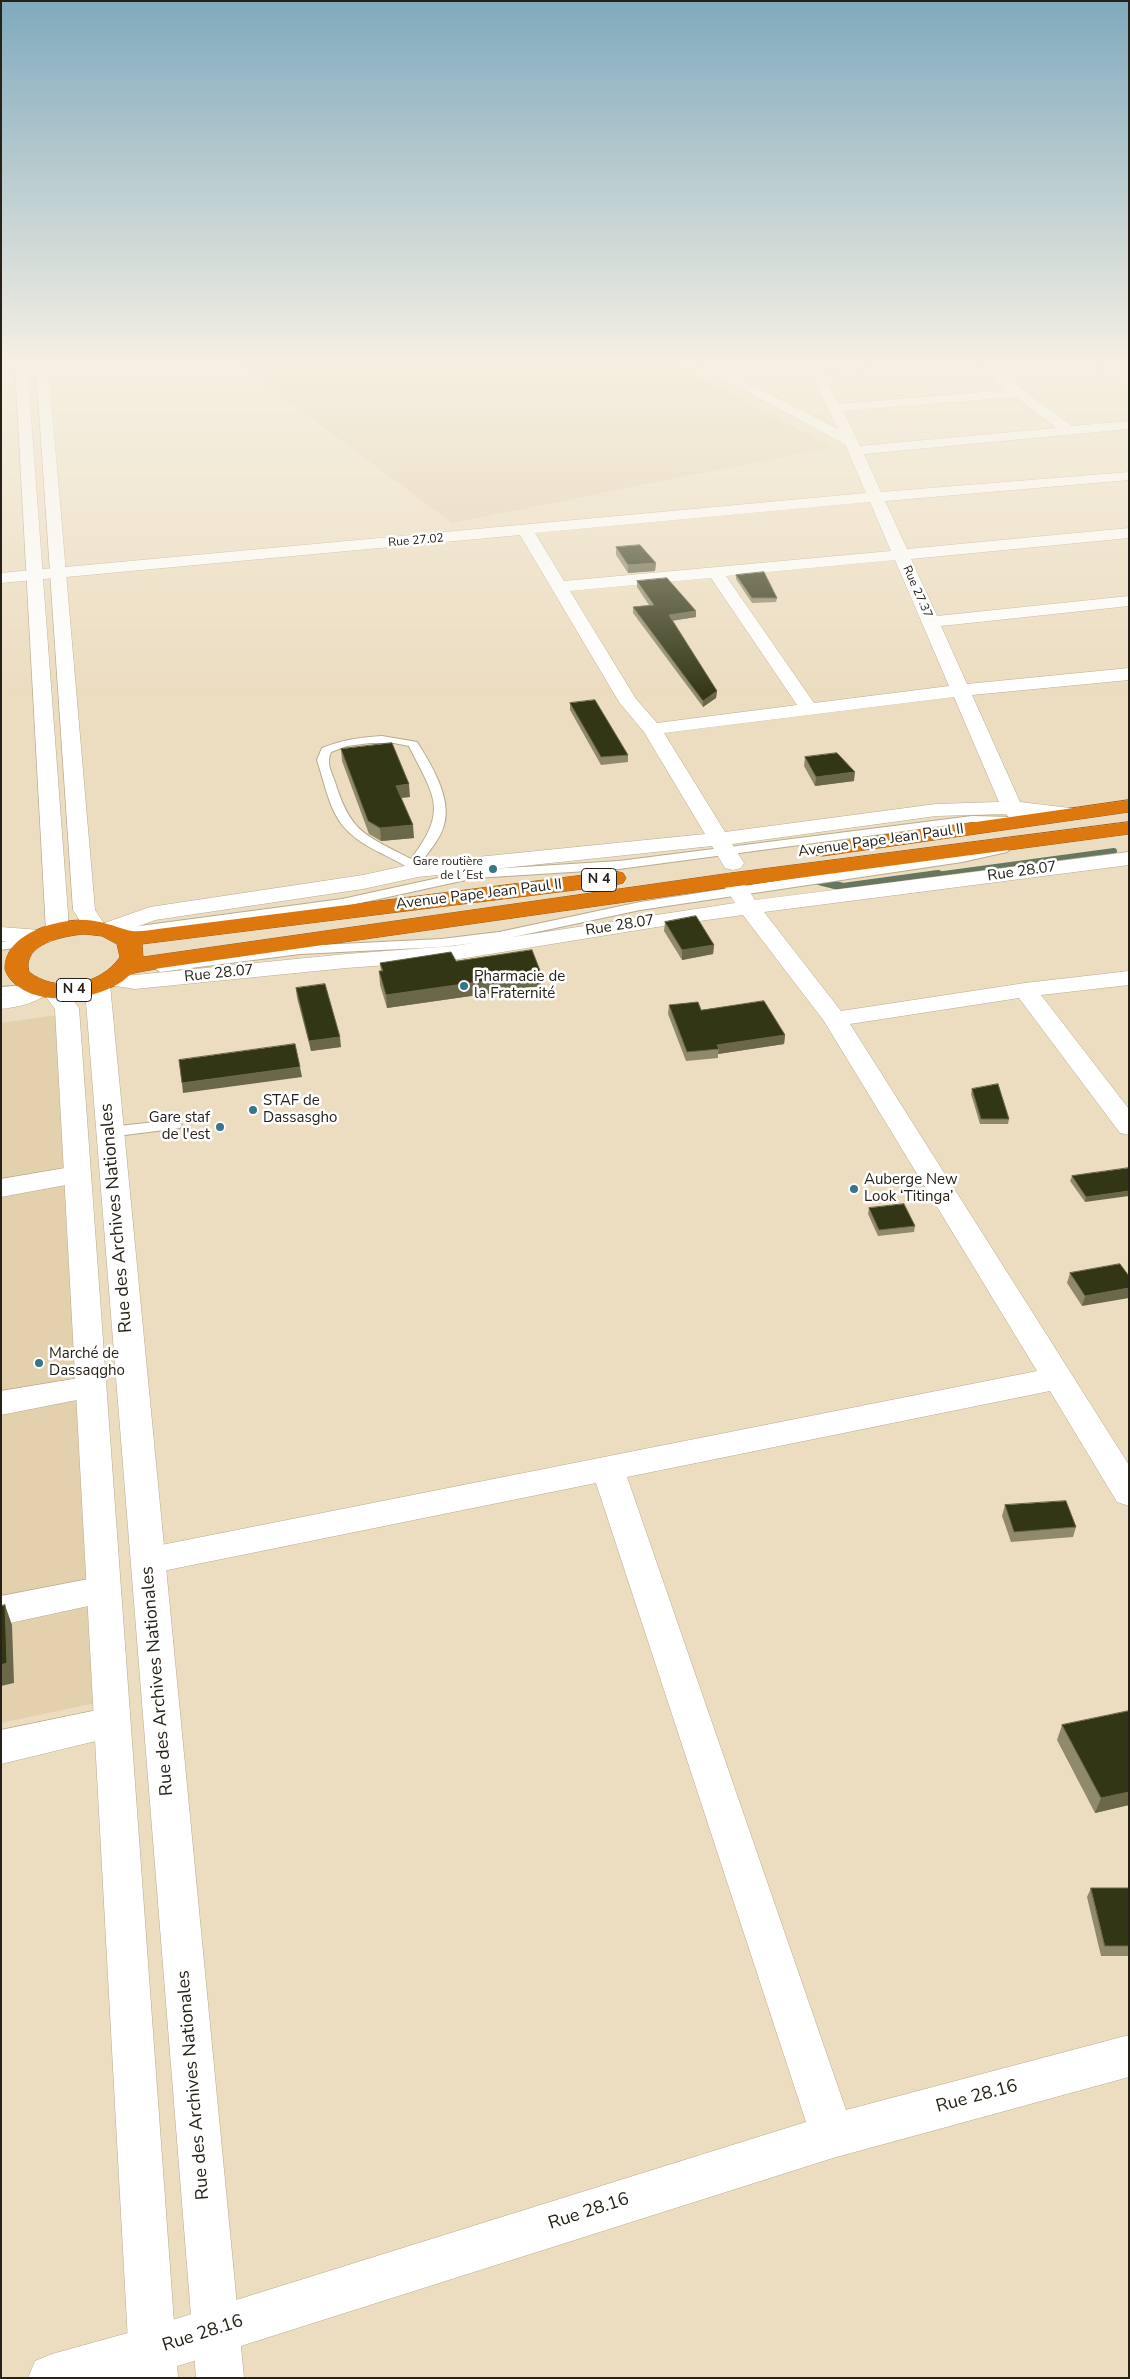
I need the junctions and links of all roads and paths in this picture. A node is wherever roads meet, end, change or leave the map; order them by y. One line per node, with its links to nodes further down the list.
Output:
1 (28, 475): 11 (street)
2 (50, 475): 9 (street)
3 (866, 475): 5 (street, Rue 27.37)
4 (1129, 476): 5 (street, Rue 27.02)
5 (875, 497): 6 (street, Rue 27.02); 8 (street, Rue 27.37)
6 (526, 531): 9 (street, Rue 27.02); 13 (street)
7 (1129, 533): 8 (street)
8 (901, 556): 10 (street); 15 (street, Rue 27.37)
9 (58, 573): 11 (street, Rue 27.02); 26 (street)
10 (716, 573): 13 (street); 18 (street)
11 (35, 575): 12 (street, Rue 27.02); 28 (street)
12 (1, 578)
13 (559, 587): 19 (street)
14 (1129, 601): 15 (street)
15 (931, 622): 17 (street, Rue 27.37)
16 (1129, 674): 17 (street)
17 (961, 690): 18 (street); 21 (street, Rue 27.37)
18 (808, 708): 19 (street)
19 (652, 729): 25 (street)
20 (1129, 806): 21 (highway, Avenue Pape Jean Paul II / N 4)
21 (1017, 814): 25 (highway, Avenue Pape Jean Paul II / N 4)
22 (1129, 828): 25 (highway, Avenue Pape Jean Paul II / N 4)
23 (1129, 858): 25 (street, Rue 28.07)
24 (415, 868): 24 (lane); 25 (street); 26 (street)
25 (733, 872): 26 (highway, Avenue Pape Jean Paul II / N 4); 31 (highway, Avenue Pape Jean Paul II / N 4); 31 (street, Rue 28.07); 37 (street)
26 (111, 932): 28 (highway, Avenue Pape Jean Paul II / N 4); 31 (highway)
27 (1, 934): 28 (street)
28 (40, 939): 29 (lane); 30 (highway, Avenue Pape Jean Paul II / N 4); 33 (highway)
29 (1, 946)
30 (1, 951)
31 (114, 976): 33 (highway, Avenue Pape Jean Paul II / N 4); 40 (street, Rue des Archives Nationales)
32 (1129, 978): 34 (street)
33 (29, 984): 35 (lane); 36 (street); 41 (street)
34 (1025, 990): 37 (street); 39 (street)
35 (1, 991)
36 (1, 1002)
37 (835, 1019): 43 (street)
38 (175, 1124): 40 (lane)
39 (1129, 1127)
40 (109, 1132): 48 (street, Rue des Archives Nationales)
41 (77, 1175): 42 (street); 44 (street)
42 (1, 1188)
43 (1057, 1378): 46 (street); 47 (street)
44 (91, 1387): 45 (street); 49 (street)
45 (1, 1403)
46 (608, 1469): 48 (street); 54 (street)
47 (1129, 1493)
48 (148, 1560): 55 (street, Rue des Archives Nationales)
49 (104, 1590): 50 (street); 51 (street)
50 (1, 1610)
51 (112, 1723): 52 (street); 56 (street)
52 (1, 1747)
53 (1129, 2056): 54 (street, Rue 28.16)
54 (833, 2136): 55 (street, Rue 28.16)
55 (216, 2330): 56 (street, Rue 28.16); 58 (street, Rue des Archives Nationales)
56 (154, 2364): 57 (street, Rue 28.16)
57 (52, 2378)
58 (220, 2378)

